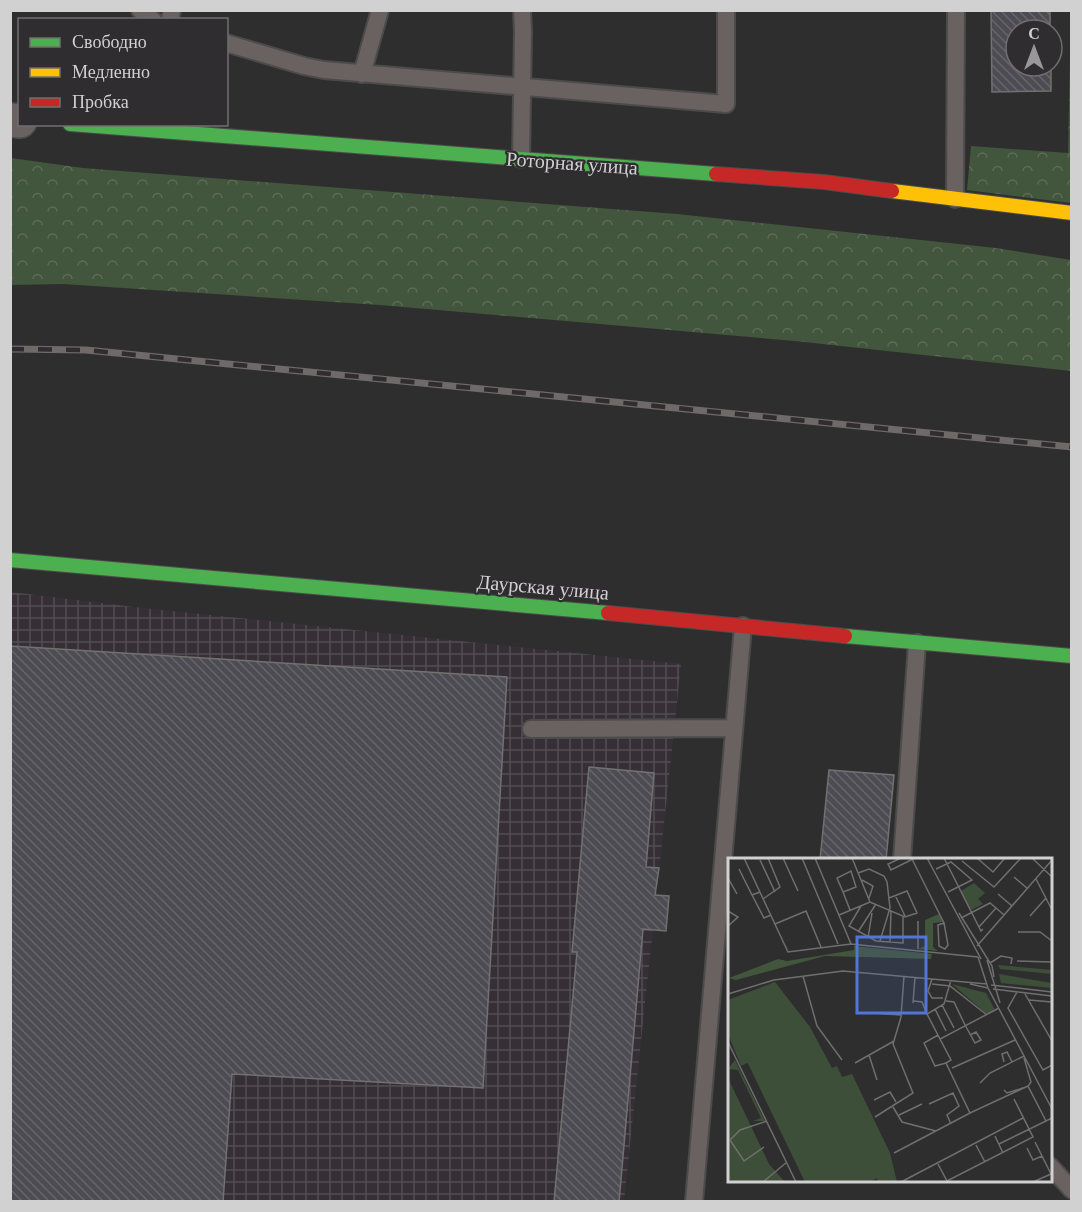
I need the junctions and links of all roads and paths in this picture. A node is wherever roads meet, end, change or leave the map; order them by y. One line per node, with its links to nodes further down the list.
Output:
1 (380, 10): 6 (lane)
2 (522, 10): 7 (lane)
3 (726, 10): 7 (lane)
4 (956, 10): 10 (lane)
5 (228, 44): 6 (lane)
6 (362, 74): 7 (lane)
7 (522, 87): 9 (lane)
8 (96, 126): 9 (street, Роторная улица)
9 (521, 159): 10 (street, Роторная улица)
10 (955, 199): 11 (street, Роторная улица)
11 (1071, 213)
12 (10, 560): 13 (street, Даурская улица)
13 (743, 626): 14 (street, Даурская улица); 16 (lane)
14 (917, 643): 15 (street, Даурская улица); 18 (lane)
15 (1071, 656)
16 (734, 728): 17 (lane); 21 (lane)
17 (531, 729)
18 (902, 858)
19 (1052, 1168): 20 (lane)
20 (1071, 1190)
21 (694, 1202)

